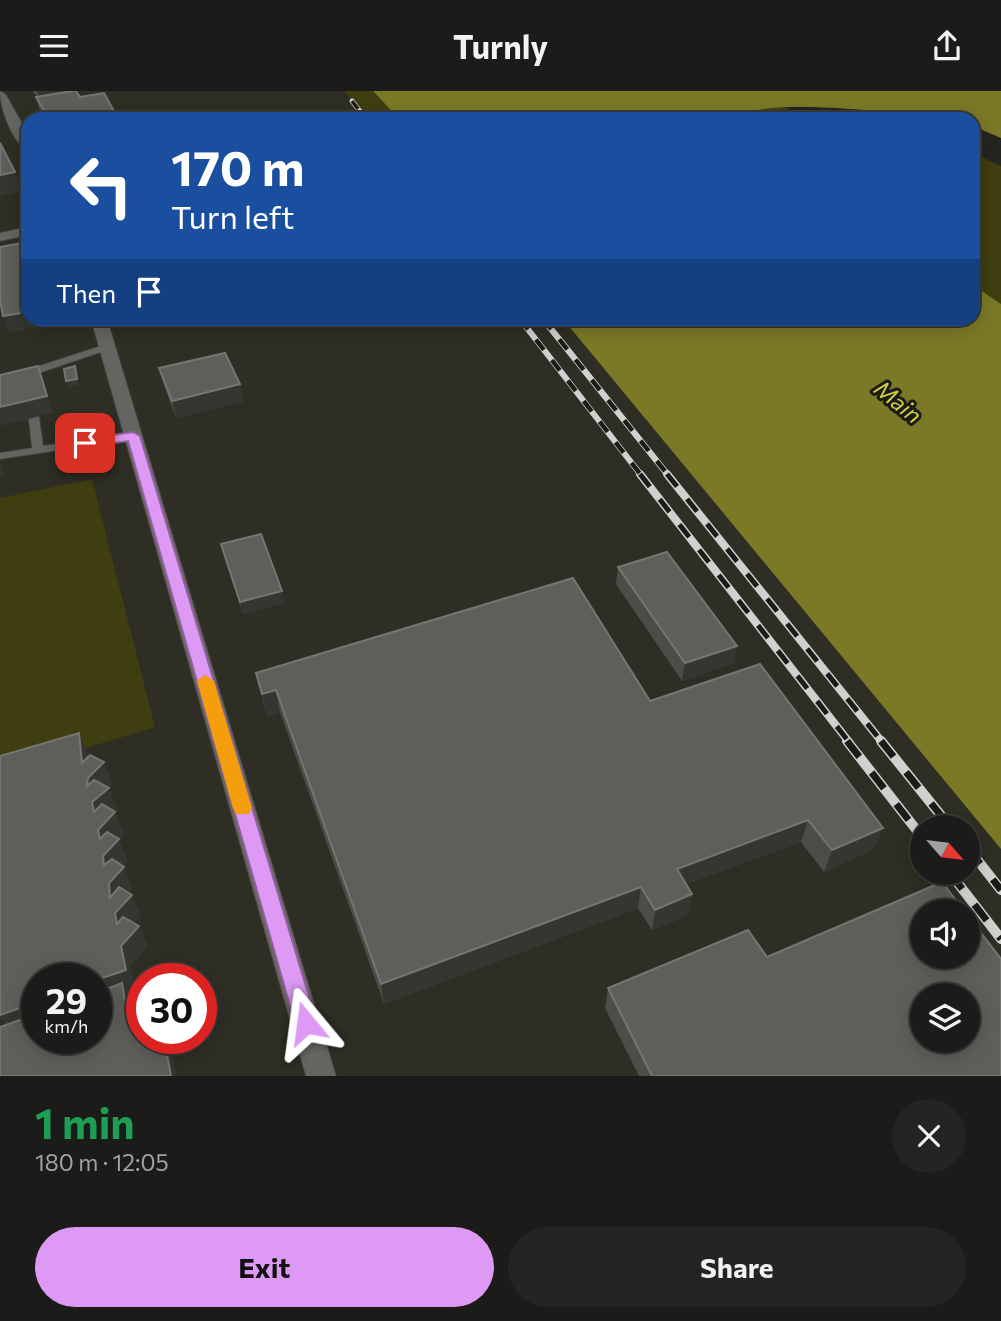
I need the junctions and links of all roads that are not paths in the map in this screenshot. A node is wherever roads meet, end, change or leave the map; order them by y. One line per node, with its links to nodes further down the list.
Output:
1 (0, 96): 2 (street)
2 (21, 134)
3 (21, 232): 4 (street)
4 (0, 237)
5 (101, 326): 6 (street)
6 (107, 347): 7 (street); 8 (lane)
7 (133, 436): 8 (lane); 10 (street)
8 (38, 450): 9 (lane)
9 (0, 456)
10 (321, 1076)

